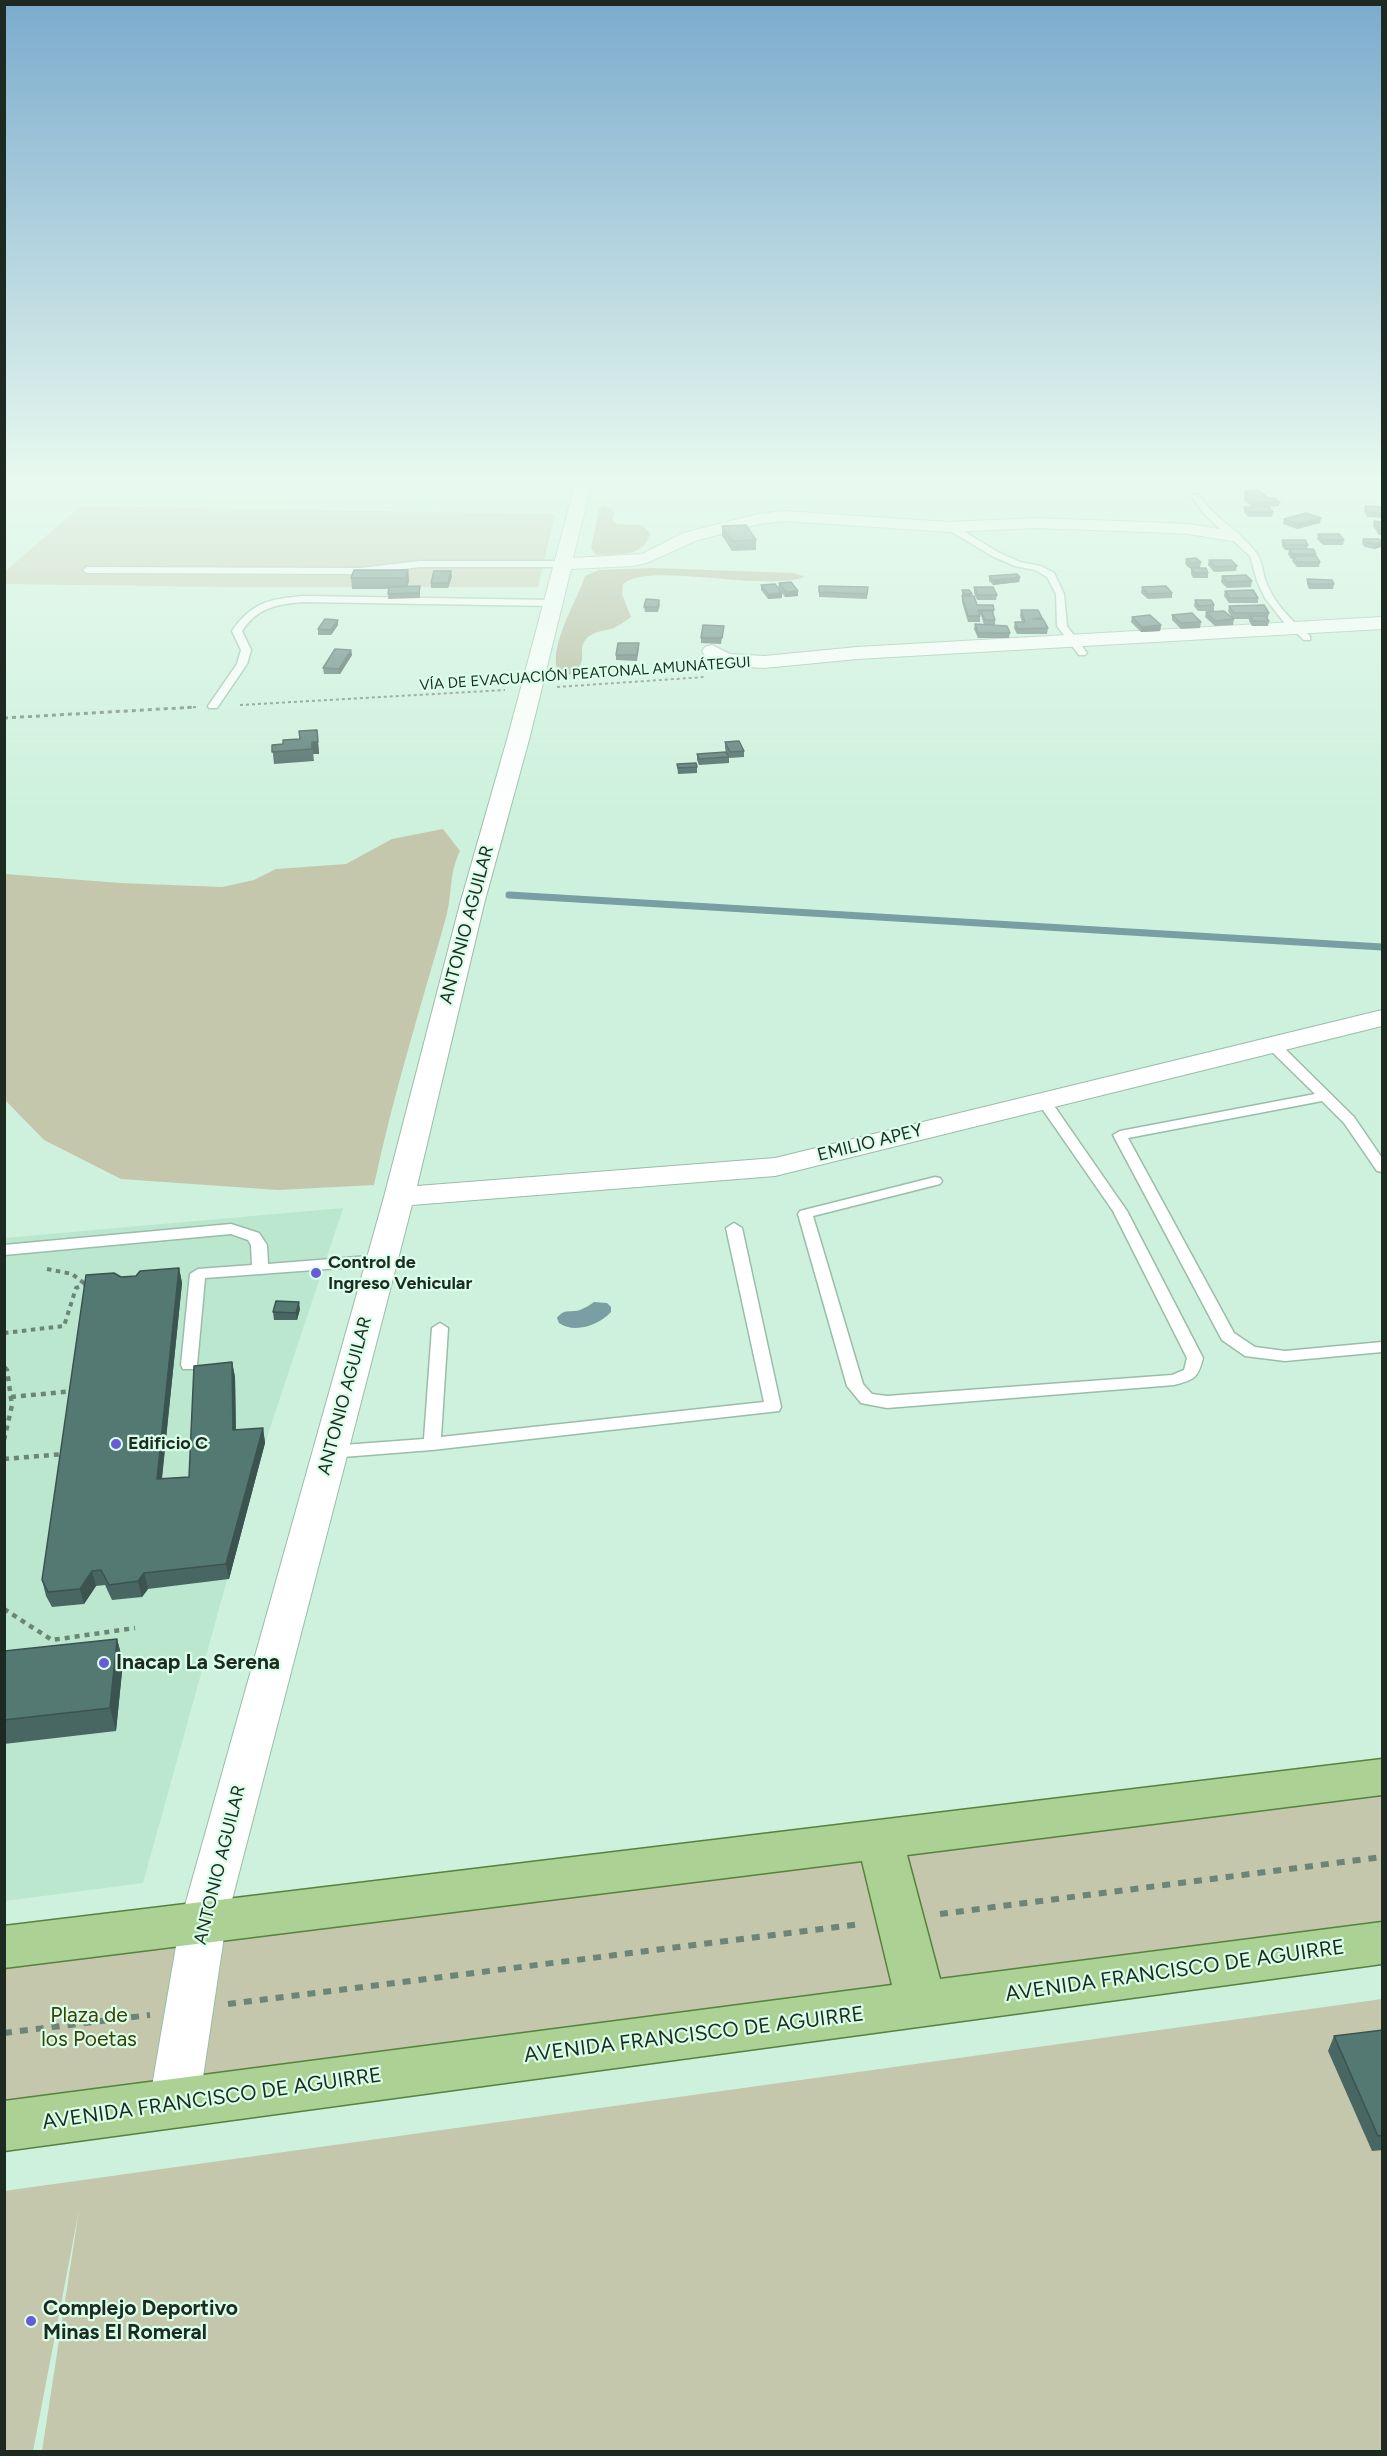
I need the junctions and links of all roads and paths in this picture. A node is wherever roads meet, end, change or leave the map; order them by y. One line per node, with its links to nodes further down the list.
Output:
1 (555, 596): 4 (street, ANTONIO AGUILAR)
2 (1060, 596): 7 (lane)
3 (1267, 596): 6 (lane)
4 (553, 603): 10 (street, ANTONIO AGUILAR); 11 (lane)
5 (1383, 623): 6 (street)
6 (1300, 633): 7 (street)
7 (1077, 647): 8 (street)
8 (712, 651)
9 (705, 677): 10 (path, VÍA DE EVACUACIÓN PEATONAL AMUNÁTEGUI)
10 (531, 688): 11 (path, VÍA DE EVACUACIÓN PEATONAL AMUNÁTEGUI); 19 (street, ANTONIO AGUILAR)
11 (213, 706): 12 (path, VÍA DE EVACUACIÓN PEATONAL AMUNÁTEGUI)
12 (4, 718)
13 (1383, 1018): 14 (street, EMILIO APEY)
14 (1272, 1044): 15 (lane); 16 (street, EMILIO APEY)
15 (1325, 1096): 17 (lane); 29 (lane)
16 (1043, 1100): 18 (lane); 19 (street, EMILIO APEY)
17 (1383, 1168)
18 (935, 1181)
19 (399, 1197): 22 (street, ANTONIO AGUILAR)
20 (734, 1228): 35 (lane)
21 (4, 1250): 24 (lane)
22 (382, 1260): 24 (lane); 36 (street, ANTONIO AGUILAR)
23 (46, 1269): 26 (path)
24 (260, 1269): 30 (lane)
25 (96, 1283): 26 (path)
26 (85, 1284): 28 (path)
27 (440, 1328): 35 (lane)
28 (4, 1333)
29 (1383, 1347)
30 (189, 1365)
31 (4, 1367): 33 (path)
32 (75, 1391): 33 (path)
33 (11, 1397): 34 (path)
34 (4, 1440)
35 (432, 1444): 36 (lane)
36 (330, 1452): 45 (street, ANTONIO AGUILAR)
37 (65, 1454): 38 (path)
38 (4, 1459)
39 (4, 1609): 40 (path)
40 (135, 1628)
41 (1383, 1777): 42 (main road)
42 (880, 1839): 44 (main road); 45 (main road)
43 (1383, 1857): 44 (path)
44 (900, 1919): 48 (main road); 49 (path)
45 (203, 1923): 47 (main road); 49 (street, ANTONIO AGUILAR)
46 (1383, 1943): 48 (main road, AVENIDA FRANCISCO DE AGUIRRE)
47 (4, 1947)
48 (922, 2006): 51 (main road, AVENIDA FRANCISCO DE AGUIRRE)
49 (189, 2010): 50 (path); 51 (street, ANTONIO AGUILAR)
50 (4, 2033)
51 (174, 2104): 52 (main road, AVENIDA FRANCISCO DE AGUIRRE)
52 (4, 2126)

